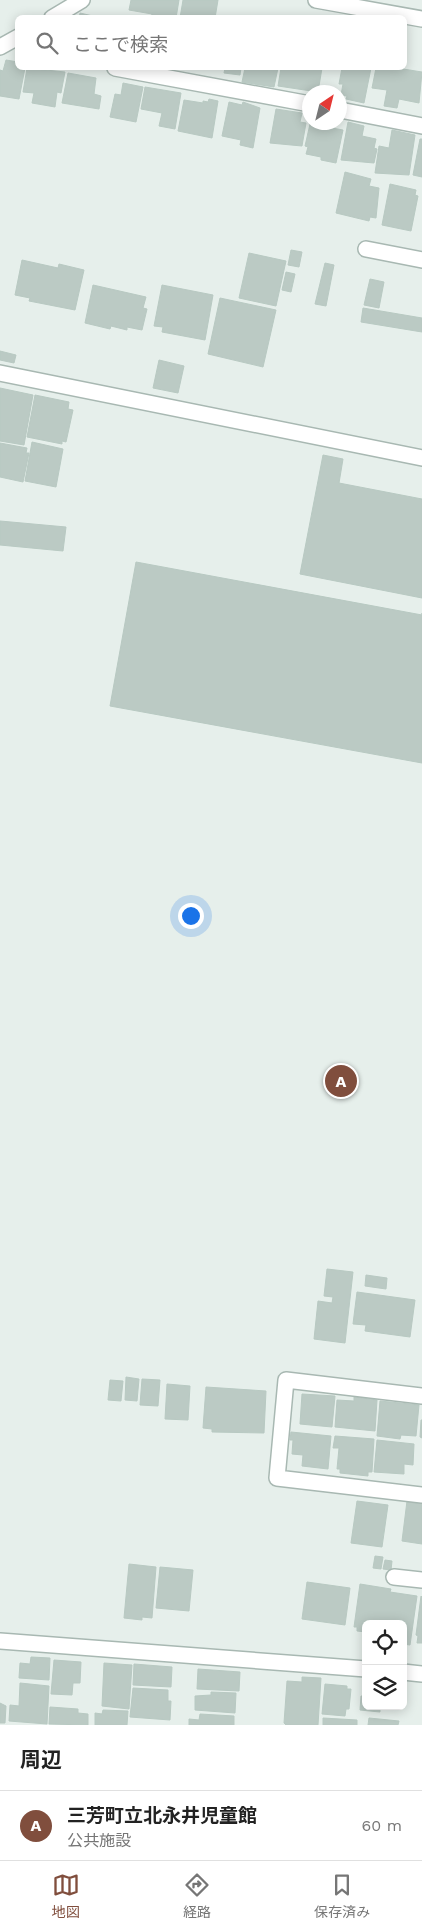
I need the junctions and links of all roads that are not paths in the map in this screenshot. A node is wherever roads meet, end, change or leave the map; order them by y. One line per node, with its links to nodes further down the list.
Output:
1 (82, 0): 3 (street)
2 (316, 0): 4 (street)
3 (57, 15)
4 (400, 15)
5 (407, 16): 6 (street)
6 (422, 19)
7 (15, 39): 8 (street)
8 (1, 47): 9 (street)
9 (15, 49)
10 (126, 70): 11 (street)
11 (302, 103)
12 (347, 111): 13 (street)
13 (422, 126)
14 (366, 249): 15 (street)
15 (422, 260)
16 (0, 373): 17 (street)
17 (422, 458)
18 (422, 1396): 19 (street)
19 (422, 1495)
20 (394, 1577): 21 (street)
21 (422, 1580)
22 (0, 1642): 23 (street)
23 (362, 1669)
24 (407, 1672): 25 (street)
25 (422, 1674)

